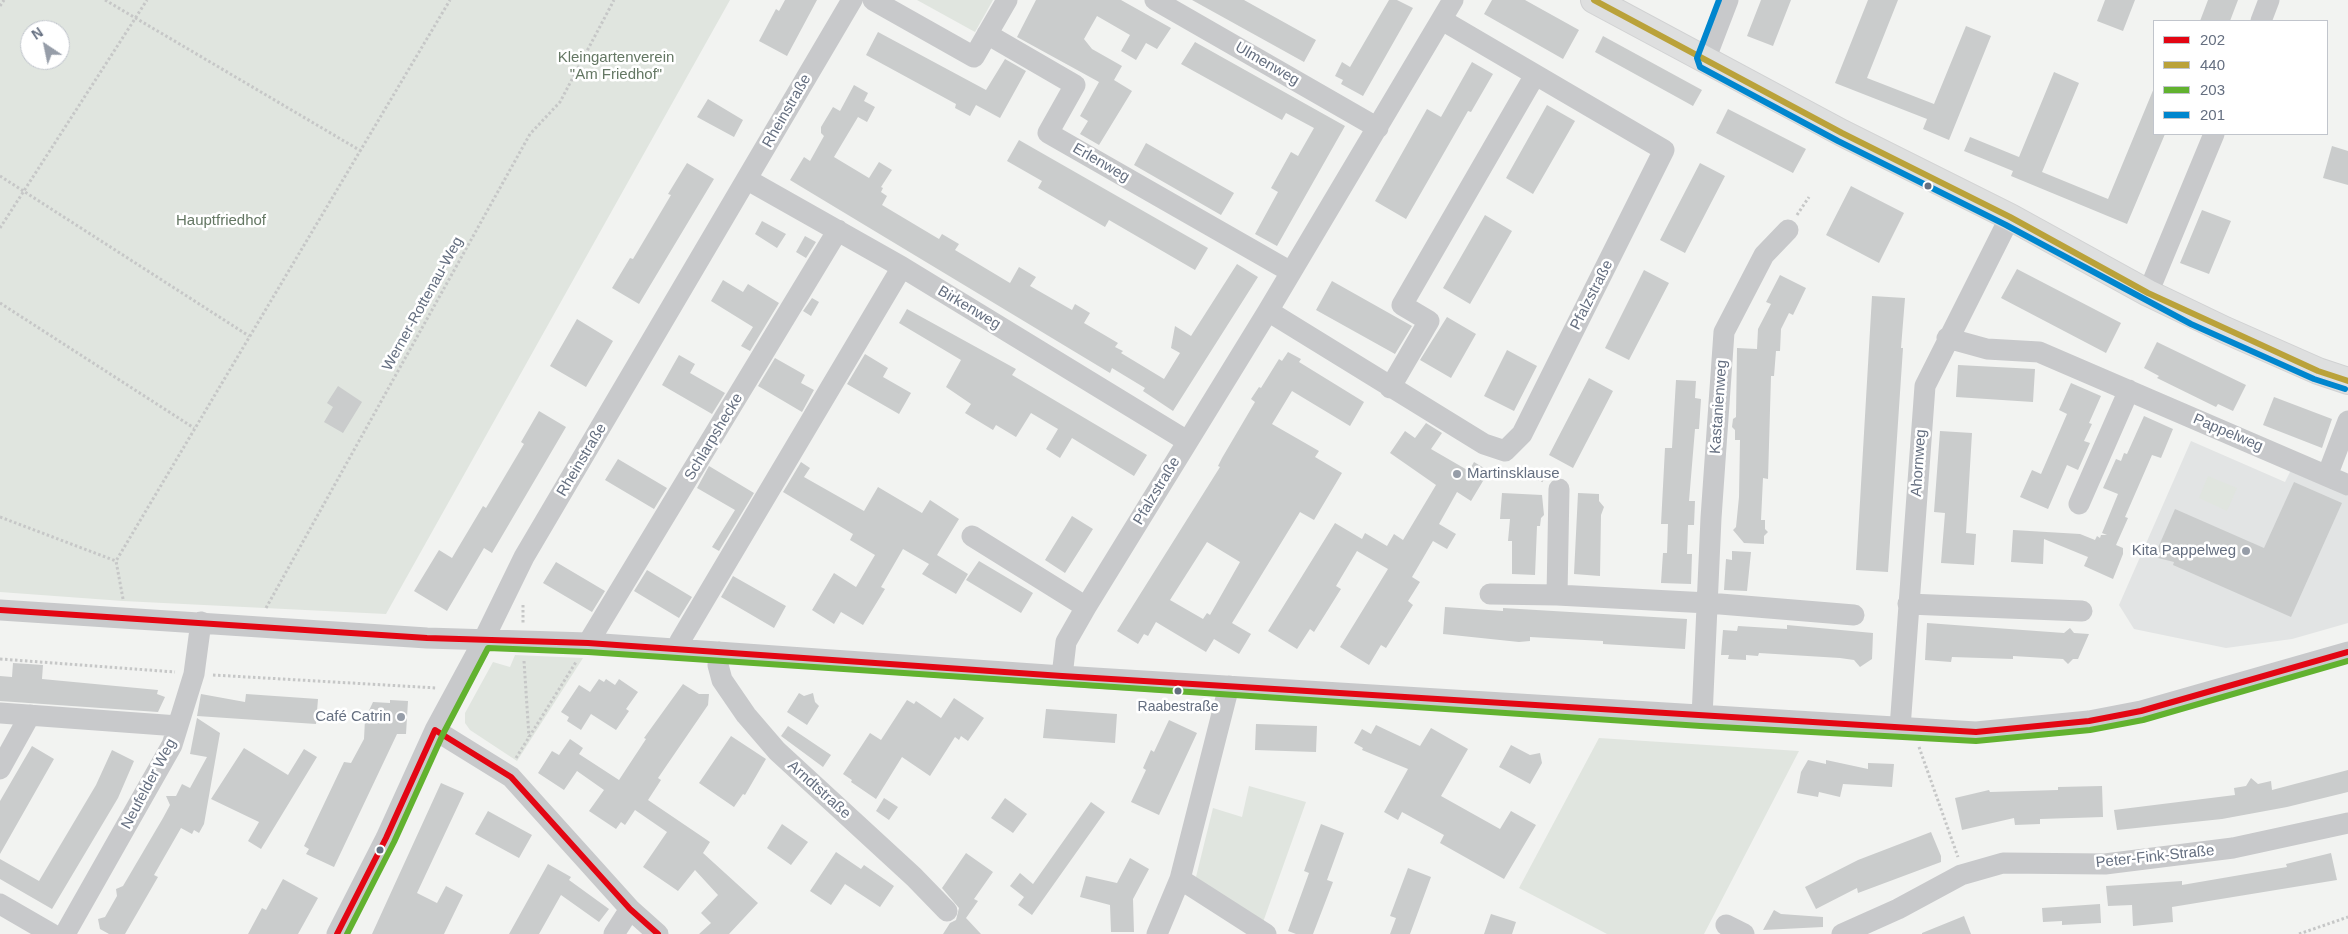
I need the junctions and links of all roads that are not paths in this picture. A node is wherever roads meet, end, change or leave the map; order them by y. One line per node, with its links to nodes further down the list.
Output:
1 (852, 0): 16 (street, Rheinstraße)
2 (873, 0): 11 (street)
3 (1007, 0): 11 (street)
4 (1155, 0): 14 (street, Ulmenweg)
5 (1453, 0): 9 (street, Pfalzstraße)
6 (1594, 0): 12 (main road)
7 (1728, 0): 12 (street)
8 (2269, 0): 10 (street)
9 (1442, 20): 13 (street, Pfalzstraße); 14 (street, Pfalzstraße)
10 (2260, 20)
11 (987, 34): 21 (street, Erlenweg)
12 (1705, 60): 17 (main road)
13 (1535, 75): 26 (street); 26 (street, Pfalzstraße)
14 (1378, 128): 21 (street, Pfalzstraße)
15 (2214, 135): 22 (street)
16 (748, 180): 18 (street, Birkenweg); 44 (street, Rheinstraße)
17 (2010, 217): 22 (main road); 24 (street, Ahornweg)
18 (838, 230): 20 (street, Birkenweg); 45 (street, Schlarpshecke)
19 (1788, 230): 37 (street, Kastanienweg)
20 (902, 267): 29 (street, Birkenweg); 46 (street)
21 (1291, 272): 23 (street, Pfalzstraße)
22 (2148, 293): 25 (main road)
23 (1268, 311): 26 (street); 29 (street, Pfalzstraße)
24 (1947, 338): 27 (street, Pappelweg); 38 (street, Ahornweg)
25 (2348, 381)
26 (1390, 388)
27 (2129, 390): 30 (street, Pappelweg); 33 (street)
28 (2348, 421): 30 (street)
29 (1187, 440): 39 (street, Pfalzstraße)
30 (2327, 476): 31 (street, Pappelweg)
31 (2348, 485)
32 (1558, 489): 36 (street)
33 (2079, 504)
34 (972, 536): 39 (street)
35 (1490, 594): 36 (street)
36 (1558, 595): 37 (street)
37 (1708, 603): 42 (street); 53 (street, Kastanienweg)
38 (1908, 604): 41 (street); 55 (street, Ahornweg)
39 (1086, 607): 49 (street, Pfalzstraße)
40 (0, 610): 43 (street)
41 (2082, 611)
42 (1854, 615)
43 (201, 622): 44 (street); 54 (street, Neufelder Weg)
44 (483, 639): 45 (street); 56 (street, Rheinstraße)
45 (588, 643): 46 (street)
46 (677, 650): 47 (street)
47 (719, 652): 49 (street); 62 (street, Arndtstraße)
48 (2348, 652): 55 (street)
49 (1062, 676): 50 (street)
50 (1229, 686): 53 (street); 59 (street)
51 (0, 713): 52 (street)
52 (30, 716): 54 (street); 57 (street)
53 (1702, 717): 55 (street)
54 (178, 726): 64 (street, Neufelder Weg)
55 (1907, 728)
56 (435, 730): 61 (street); 65 (street, Rheinstraße)
57 (0, 769)
58 (2348, 823): 70 (street, Peter-Fink-Straße)
59 (1180, 879): 68 (street); 69 (street)
60 (0, 904): 63 (street)
61 (630, 908): 66 (street); 67 (street)
62 (947, 910)
63 (52, 934)
64 (65, 934)
65 (337, 934)
66 (614, 934)
67 (658, 934)
68 (1157, 934)
69 (1266, 934)
70 (1842, 934)

